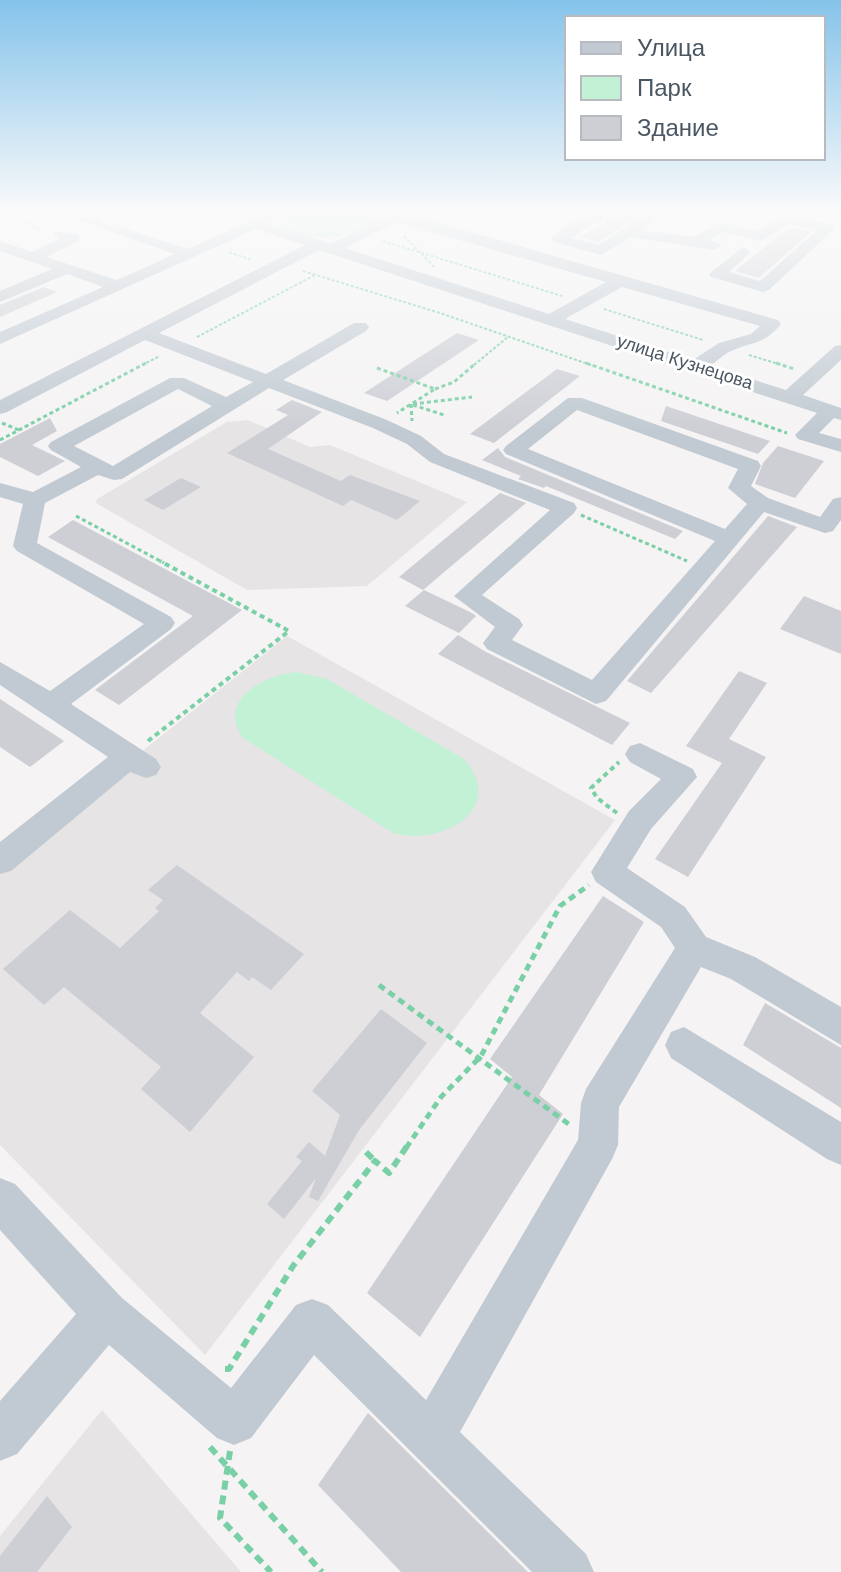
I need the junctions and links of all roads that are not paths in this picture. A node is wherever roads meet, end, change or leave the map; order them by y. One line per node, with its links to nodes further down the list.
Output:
1 (30, 284): 9 (street)
2 (113, 284): 8 (street)
3 (121, 284): 8 (street)
4 (238, 284): 12 (street)
5 (447, 284): 10 (street, улица Кузнецова)
6 (614, 284): 10 (street)
7 (632, 284): 15 (street)
8 (117, 286): 13 (street)
9 (0, 297)
10 (553, 319): 15 (street, улица Кузнецова)
11 (360, 327): 16 (street)
12 (145, 334): 16 (street); 19 (street)
13 (0, 339)
14 (841, 350): 17 (street)
15 (697, 366): 17 (street, улица Кузнецова)
16 (267, 382): 18 (street); 27 (street)
17 (797, 391): 20 (street, улица Кузнецова)
18 (227, 405): 22 (street); 22 (street)
19 (0, 408)
20 (835, 413): 21 (street)
21 (841, 446)
22 (97, 467): 24 (street)
23 (0, 490): 24 (street)
24 (35, 500): 29 (street)
25 (760, 503): 26 (street); 27 (street); 27 (street)
26 (841, 504)
27 (730, 539)
28 (0, 672): 29 (street)
29 (50, 705): 31 (street)
30 (631, 756): 32 (street)
31 (0, 861)
32 (694, 948): 33 (street); 39 (street)
33 (841, 1027)
34 (684, 1045): 35 (street)
35 (841, 1145)
36 (0, 1199): 37 (street)
37 (106, 1314): 38 (street); 39 (street)
38 (0, 1437)
39 (430, 1438): 40 (street)
40 (568, 1572)

